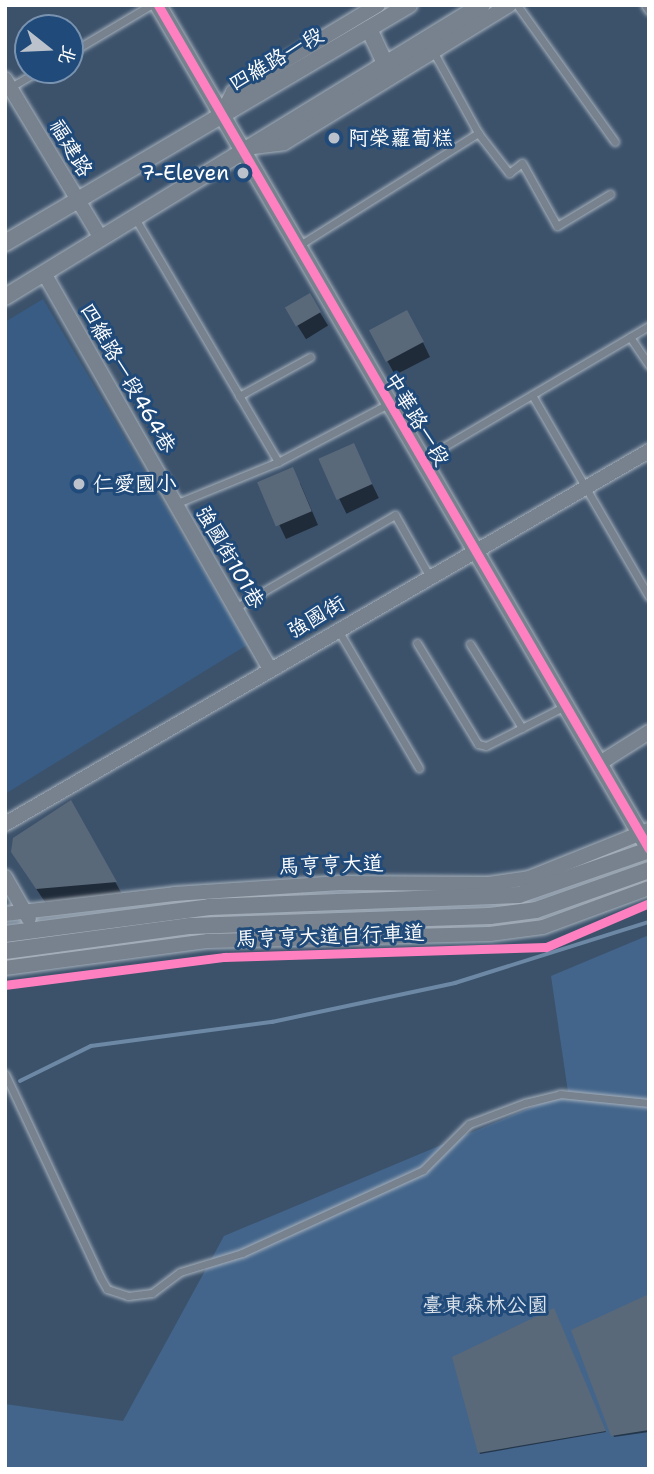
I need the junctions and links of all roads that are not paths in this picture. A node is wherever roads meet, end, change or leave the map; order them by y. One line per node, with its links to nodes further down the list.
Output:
1 (151, 5): 11 (lane)
2 (158, 5): 15 (street, 中華路一段)
3 (378, 5): 15 (street, 四維路一段)
4 (409, 5): 10 (street, 四維路一段)
5 (482, 5): 13 (street)
6 (509, 5): 12 (street)
7 (517, 5): 17 (lane)
8 (645, 5): 9 (lane)
9 (649, 11)
10 (369, 29): 13 (street); 15 (street, 四維路一段)
11 (84, 44)
12 (433, 50): 16 (lane); 18 (street)
13 (385, 65): 18 (street)
14 (7, 86): 20 (street, 福建路)
15 (222, 114): 18 (street, 中華路一段); 20 (street)
16 (478, 133): 19 (lane); 24 (lane)
17 (615, 142)
18 (243, 149): 21 (street); 24 (street, 中華路一段)
19 (610, 194)
20 (77, 199): 22 (street, 福建路); 23 (street)
21 (134, 217): 22 (street); 32 (lane)
22 (101, 238): 25 (street)
23 (5, 243)
24 (297, 247): 33 (street, 中華路一段)
25 (44, 273): 26 (street); 38 (street, 四維路一段464巷)
26 (5, 297)
27 (649, 326): 28 (lane)
28 (630, 337): 30 (lane); 31 (lane)
29 (310, 357): 32 (lane)
30 (649, 365)
31 (532, 395): 35 (lane); 37 (lane)
32 (239, 396): 36 (lane)
33 (388, 404): 35 (street, 中華路一段); 36 (lane)
34 (649, 451): 37 (street, 強國街)
35 (421, 460): 39 (street, 中華路一段)
36 (278, 462): 38 (lane)
37 (585, 487): 39 (street, 強國街); 41 (lane)
38 (175, 504): 42 (street, 強國街101巷)
39 (475, 551): 40 (street, 強國街); 47 (street, 中華路一段)
40 (430, 577): 42 (lane); 43 (street, 強國街)
41 (649, 597)
42 (235, 608): 46 (street, 強國街101巷)
43 (337, 629): 46 (street, 強國街); 51 (lane)
44 (417, 643): 48 (lane)
45 (470, 644): 48 (lane)
46 (269, 668): 52 (street, 強國街)
47 (568, 704): 48 (lane); 50 (street, 中華路一段)
48 (522, 728)
49 (649, 732): 50 (street)
50 (600, 763): 53 (street, 中華路一段)
51 (419, 768)
52 (5, 824)
53 (644, 832): 54 (street, 中華路一段); 58 (street, 馬亨亨大道)
54 (649, 850): 58 (street, 馬亨亨大道)
55 (649, 870): 62 (street)
56 (5, 877): 60 (street)
57 (649, 888): 66 (street)
58 (489, 891): 59 (street, 馬亨亨大道)
59 (209, 899): 60 (street, 馬亨亨大道); 63 (street, 馬亨亨大道)
60 (24, 911): 61 (street, 馬亨亨大道); 63 (street)
61 (5, 914)
62 (490, 916): 64 (street); 66 (street)
63 (34, 928): 65 (street, 馬亨亨大道); 68 (street)
64 (207, 933): 66 (street); 68 (street)
65 (5, 934)
66 (490, 934)
67 (5, 951): 68 (street)
68 (41, 953): 69 (street); 70 (street)
69 (5, 968)
70 (43, 977)
71 (5, 1074): 72 (lane)
72 (649, 1103)

